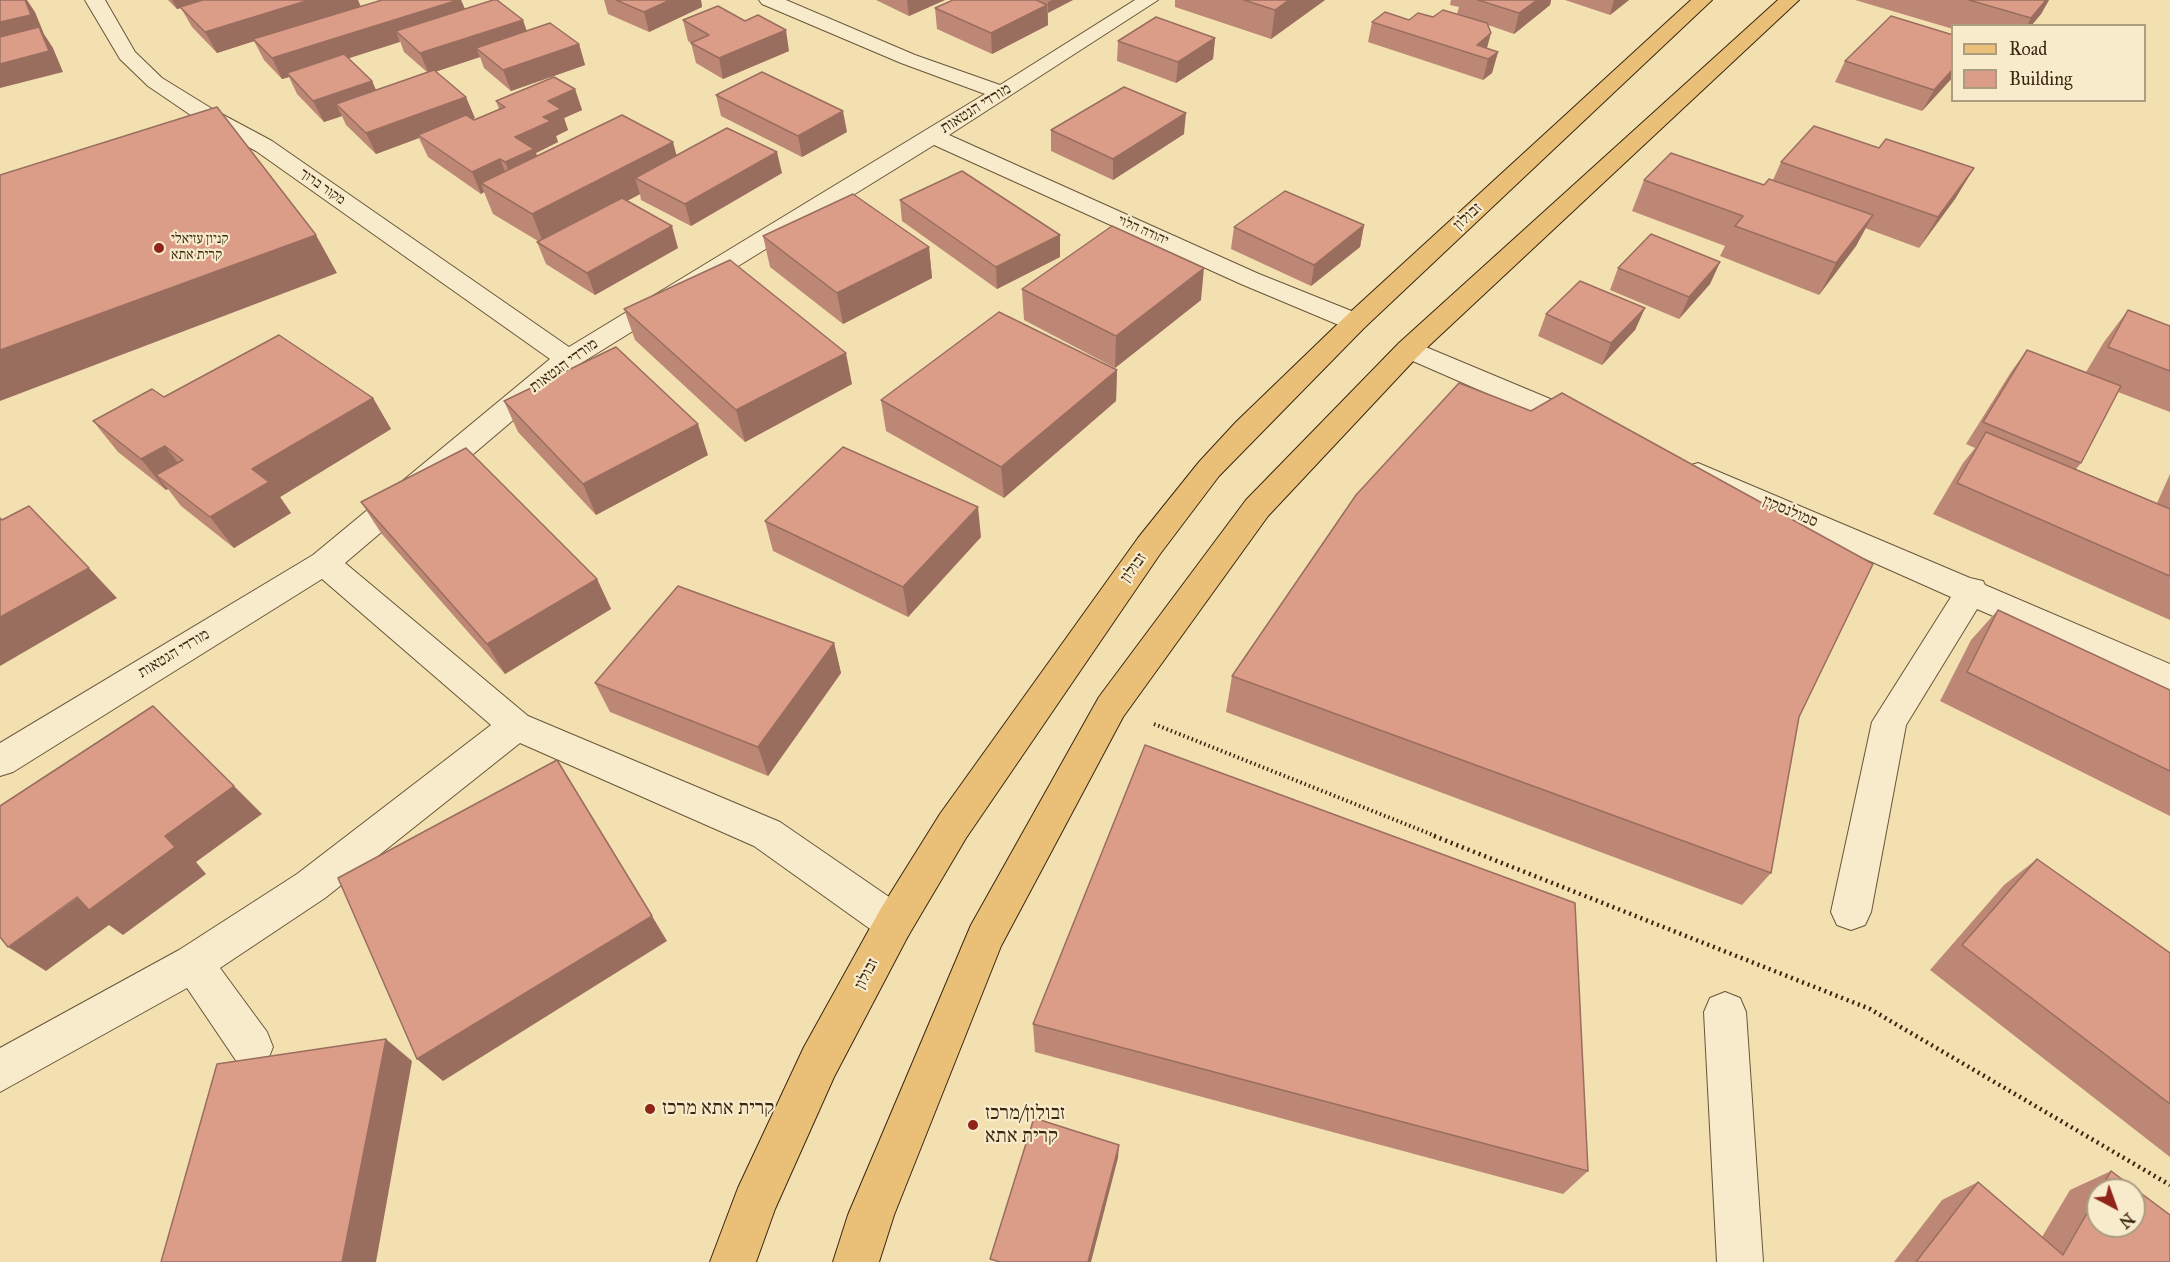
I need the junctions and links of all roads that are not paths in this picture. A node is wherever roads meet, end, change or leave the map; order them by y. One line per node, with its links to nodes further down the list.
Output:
1 (94, 0): 10 (street, מקור ברוך)
2 (769, 0): 6 (street)
3 (1149, 0): 6 (street, מורדי הגטאות)
4 (1702, 0): 8 (main road, זבולון)
5 (1789, 0): 9 (main road)
6 (1002, 93): 7 (street, מורדי הגטאות)
7 (933, 136): 8 (street, יהודה הלוי); 10 (street, מורדי הגטאות)
8 (1355, 322): 19 (main road, זבולון)
9 (1409, 349): 11 (street); 25 (main road)
10 (568, 359): 13 (street, מורדי הגטאות)
11 (1603, 432)
12 (1668, 460): 14 (street, סמולנסקין)
13 (324, 563): 16 (street); 17 (street, מורדי הגטאות)
14 (1971, 590): 15 (street, סמולנסקין); 18 (street)
15 (2170, 679)
16 (516, 726): 19 (street); 20 (street)
17 (0, 761)
18 (1851, 912)
19 (894, 923): 24 (main road, זבולון)
20 (193, 963): 22 (street); 23 (street)
21 (1725, 1012): 26 (street)
22 (252, 1047)
23 (0, 1071)
24 (733, 1262)
25 (856, 1262)
26 (1740, 1262)

